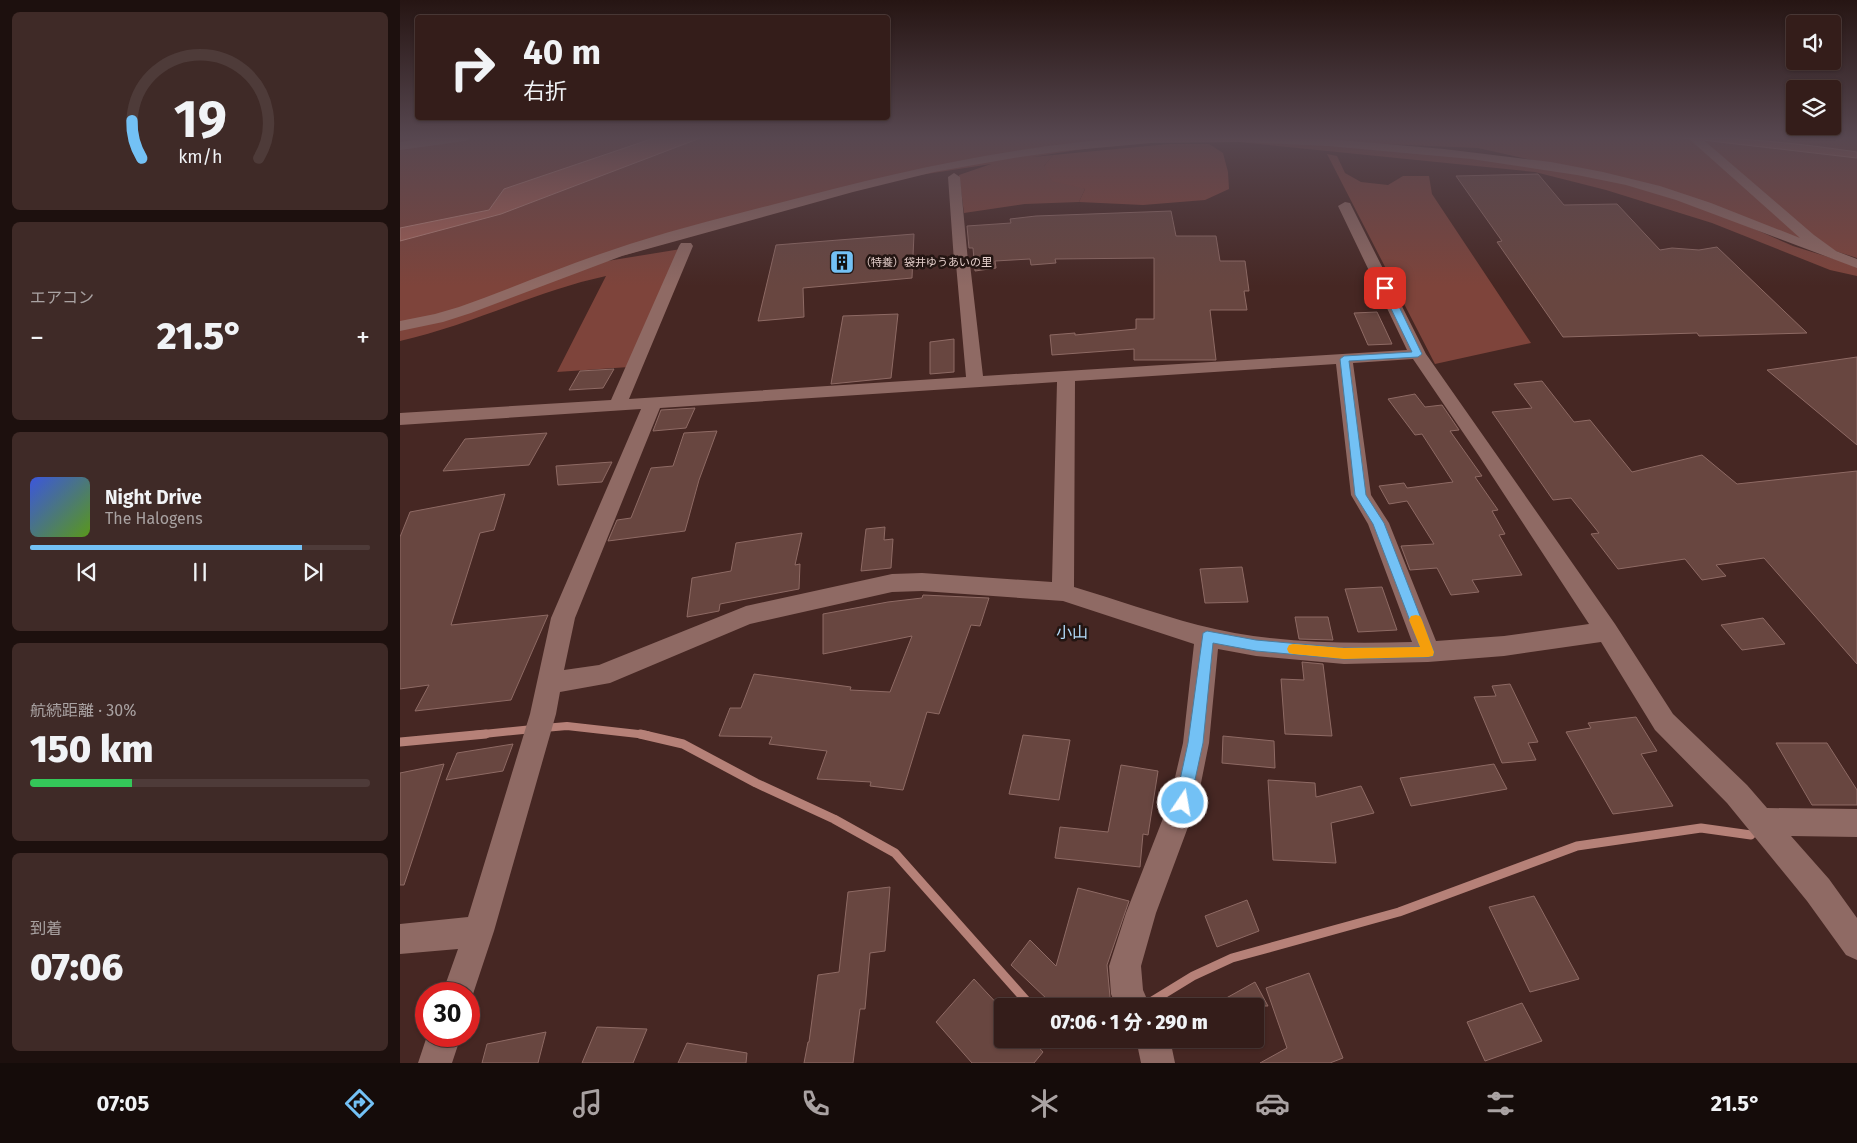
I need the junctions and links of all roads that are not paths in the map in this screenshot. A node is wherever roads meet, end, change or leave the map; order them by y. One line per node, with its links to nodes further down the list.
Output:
1 (858, 187): 9 (street)
2 (955, 187): 13 (street)
3 (1647, 187): 7 (street)
4 (1750, 187): 7 (street)
5 (1345, 206): 10 (street)
6 (686, 246): 15 (street)
7 (1831, 254): 8 (street)
8 (1857, 264)
9 (400, 326)
10 (1418, 354): 11 (street); 18 (street)
11 (1344, 359): 12 (street); 20 (street)
12 (1066, 377): 13 (street); 17 (street)
13 (975, 382): 14 (street)
14 (653, 402): 15 (street); 21 (street)
15 (618, 404): 16 (street)
16 (400, 419)
17 (1063, 592): 19 (street); 21 (street)
18 (1607, 631): 20 (street); 22 (street)
19 (1207, 636): 20 (street); 28 (street)
20 (1428, 652)
21 (550, 683): 24 (street)
22 (1760, 822): 23 (street); 26 (street)
23 (1857, 824)
24 (479, 931): 25 (street); 27 (street)
25 (400, 939)
26 (1857, 944)
27 (462, 982)
28 (1129, 998)
29 (440, 1047): 31 (street)
30 (1155, 1048): 32 (street)
31 (435, 1063)
32 (1158, 1063)

